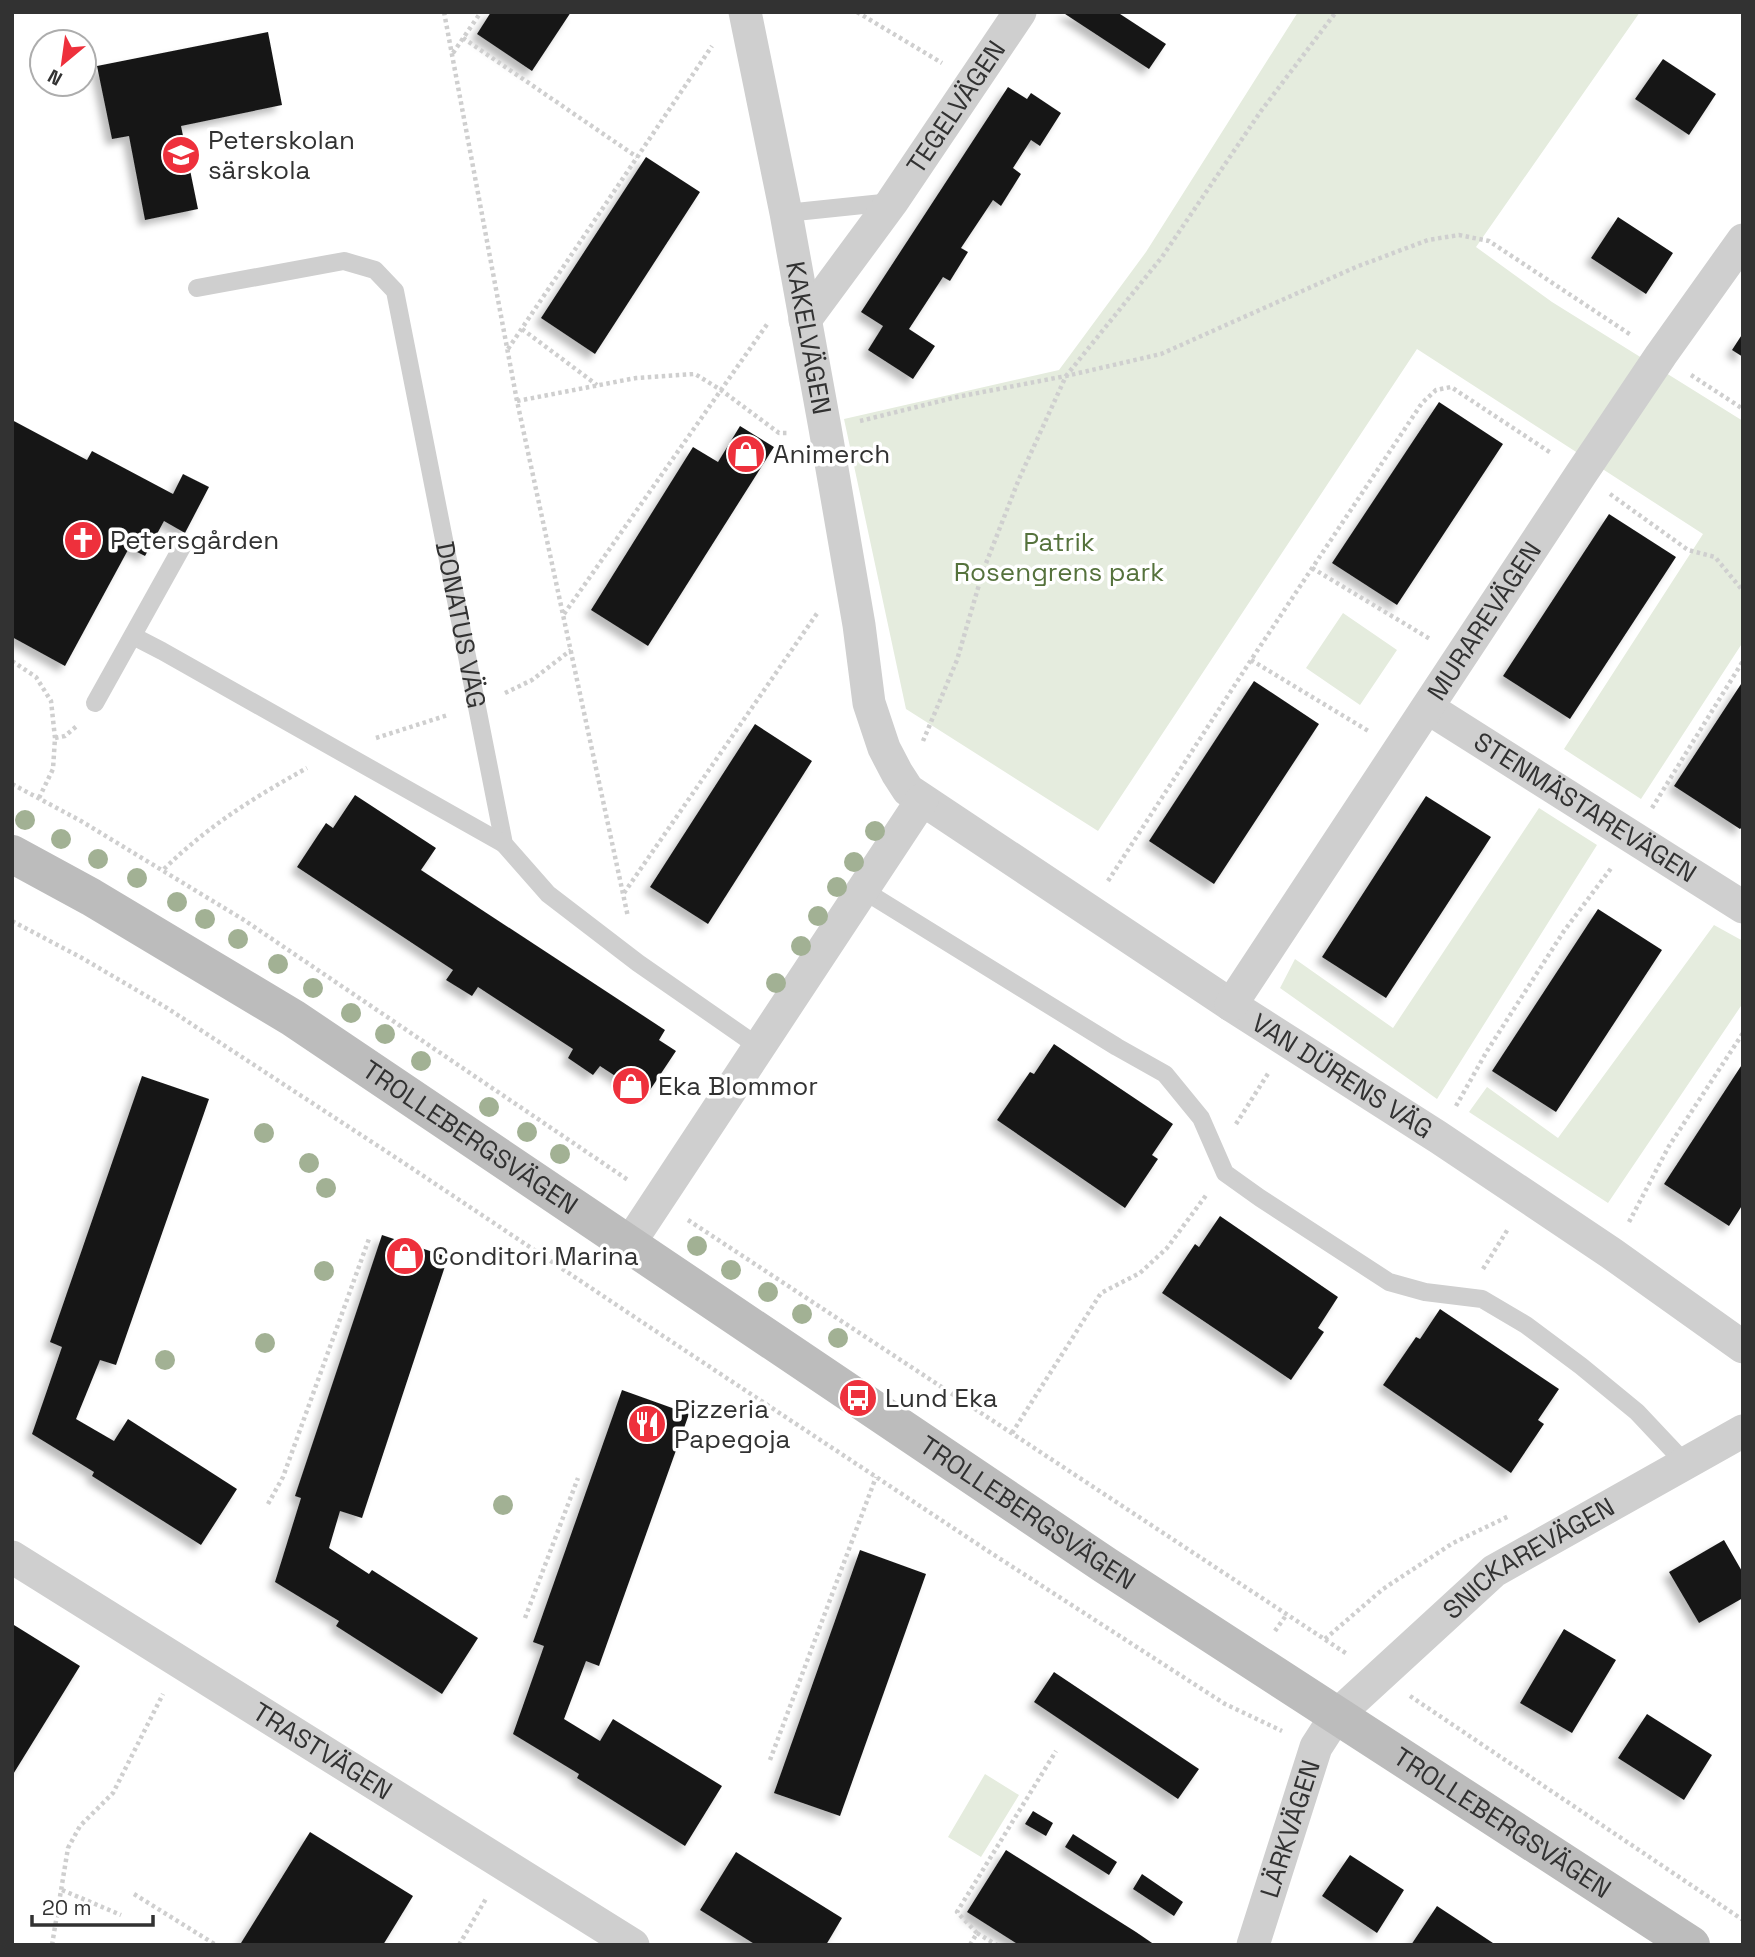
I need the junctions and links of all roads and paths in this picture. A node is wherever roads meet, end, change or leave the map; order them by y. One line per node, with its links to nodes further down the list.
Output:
1 (444, 12): 9 (path)
2 (481, 12): 7 (path)
3 (745, 12): 13 (street, KAKELVÄGEN)
4 (857, 12): 10 (path)
5 (1020, 12): 10 (street, TEGELVÄGEN)
6 (1336, 12): 21 (path)
7 (463, 38): 9 (path); 11 (path)
8 (717, 39): 11 (path)
9 (453, 53): 19 (path)
10 (973, 82): 12 (street, TEGELVÄGEN)
11 (637, 157): 18 (path)
12 (892, 202): 13 (lane, TEGELVÄGEN); 17 (street, TEGELVÄGEN)
13 (786, 213): 17 (street, KAKELVÄGEN)
14 (1743, 240): 20 (street, MURAREVÄGEN)
15 (197, 288): 46 (lane, DONATUS VÄG)
16 (772, 318): 23 (path)
17 (805, 320): 26 (street, KAKELVÄGEN)
18 (522, 329): 19 (path); 22 (path)
19 (508, 350): 24 (path)
20 (1661, 355): 21 (path); 25 (path); 27 (street, MURAREVÄGEN)
21 (1066, 376): 26 (path); 41 (path)
22 (598, 385): 23 (path); 24 (path)
23 (721, 390): 26 (path); 32 (path)
24 (517, 401): 32 (path)
25 (1743, 409)
26 (825, 428): 41 (street, KAKELVÄGEN)
27 (1581, 474): 29 (path); 30 (path); 34 (street, MURAREVÄGEN)
28 (182, 547): 33 (lane)
29 (1312, 568): 34 (path); 35 (path)
30 (1743, 591)
31 (820, 610): 49 (path)
32 (563, 615): 49 (path)
33 (133, 636): 38 (lane); 46 (lane)
34 (1461, 658): 39 (street, MURAREVÄGEN)
35 (1251, 660): 40 (path); 51 (path)
36 (12, 661): 43 (path)
37 (1743, 661): 45 (path)
38 (95, 703)
39 (1428, 708): 40 (street, MURAREVÄGEN); 45 (street, STENMÄSTAREVÄGEN)
40 (1400, 750): 54 (street, MURAREVÄGEN)
41 (897, 773): 44 (street, KAKELVÄGEN)
42 (12, 784): 43 (path)
43 (39, 798): 61 (path)
44 (930, 805): 48 (street); 51 (street, VAN DÜRENS VÄG)
45 (1634, 837): 50 (street, STENMÄSTAREVÄGEN); 58 (path)
46 (504, 844): 53 (lane)
47 (12, 854): 64 (street, TROLLEBERGSVÄGEN)
48 (863, 890): 56 (street); 59 (lane)
49 (623, 893): 53 (path)
50 (1743, 907)
51 (1088, 911): 54 (street, VAN DÜRENS VÄG)
52 (12, 920): 71 (path)
53 (638, 963): 56 (lane)
54 (1231, 1005): 58 (street, VAN DÜRENS VÄG)
55 (1743, 1033): 65 (path)
56 (759, 1047): 61 (street)
57 (1271, 1070): 59 (path)
58 (1438, 1137): 65 (street, VAN DÜRENS VÄG)
59 (1217, 1154): 60 (lane)
60 (1224, 1173): 66 (lane); 69 (path)
61 (658, 1200): 64 (street); 69 (path)
62 (1510, 1227): 66 (path)
63 (370, 1236): 73 (path)
64 (628, 1244): 78 (street, TROLLEBERGSVÄGEN)
65 (1611, 1253): 67 (street, VAN DÜRENS VÄG)
66 (1466, 1297): 70 (lane)
67 (1743, 1347)
68 (1743, 1431): 70 (street, SNICKAREVÄGEN)
69 (1012, 1433): 77 (path)
70 (1685, 1464): 77 (street, SNICKAREVÄGEN)
71 (876, 1477): 78 (path); 80 (path)
72 (578, 1478): 75 (path)
73 (268, 1504)
74 (12, 1557): 76 (street, TRASTVÄGEN)
75 (525, 1618)
76 (180, 1662): 81 (street, TRASTVÄGEN); 82 (path)
77 (1381, 1676): 78 (street, SNICKAREVÄGEN); 85 (path)
78 (1326, 1731): 93 (street, LÄRKVÄGEN); 94 (street, TROLLEBERGSVÄGEN)
79 (1056, 1751): 86 (path)
80 (770, 1760)
81 (506, 1865): 89 (path); 90 (street, TRASTVÄGEN)
82 (61, 1890): 84 (path); 87 (path)
83 (134, 1894): 88 (path)
84 (121, 1915)
85 (1743, 1920)
86 (977, 1933): 91 (path); 92 (path)
87 (52, 1945)
88 (216, 1945)
89 (458, 1945)
90 (633, 1945)
91 (971, 1945)
92 (997, 1945)
93 (1253, 1945)
94 (1691, 1945)

